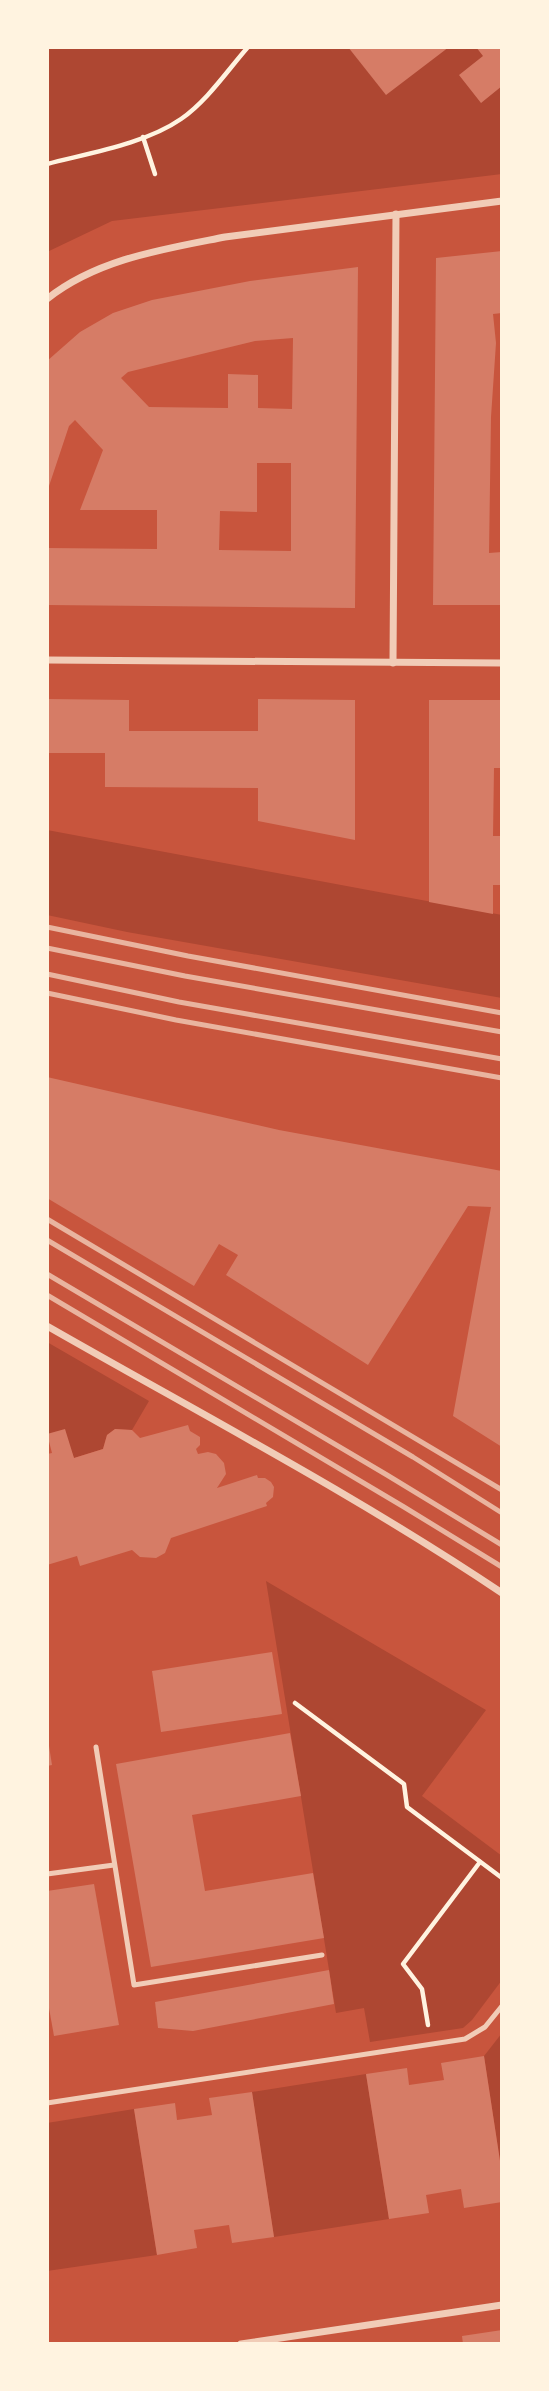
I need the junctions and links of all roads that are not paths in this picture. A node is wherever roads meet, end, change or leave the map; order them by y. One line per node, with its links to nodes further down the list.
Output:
1 (502, 201): 2 (street)
2 (396, 214): 3 (street); 5 (street)
3 (47, 299)
4 (47, 660): 5 (street)
5 (393, 663): 6 (street)
6 (502, 663)
7 (47, 1326): 8 (street)
8 (502, 1593)
9 (96, 1747): 10 (lane)
10 (114, 1865): 11 (lane); 12 (lane)
11 (47, 1874)
12 (322, 1955)
13 (502, 2006): 14 (lane)
14 (47, 2103)
15 (502, 2305): 16 (street)
16 (264, 2342): 17 (street)
17 (241, 2344)

